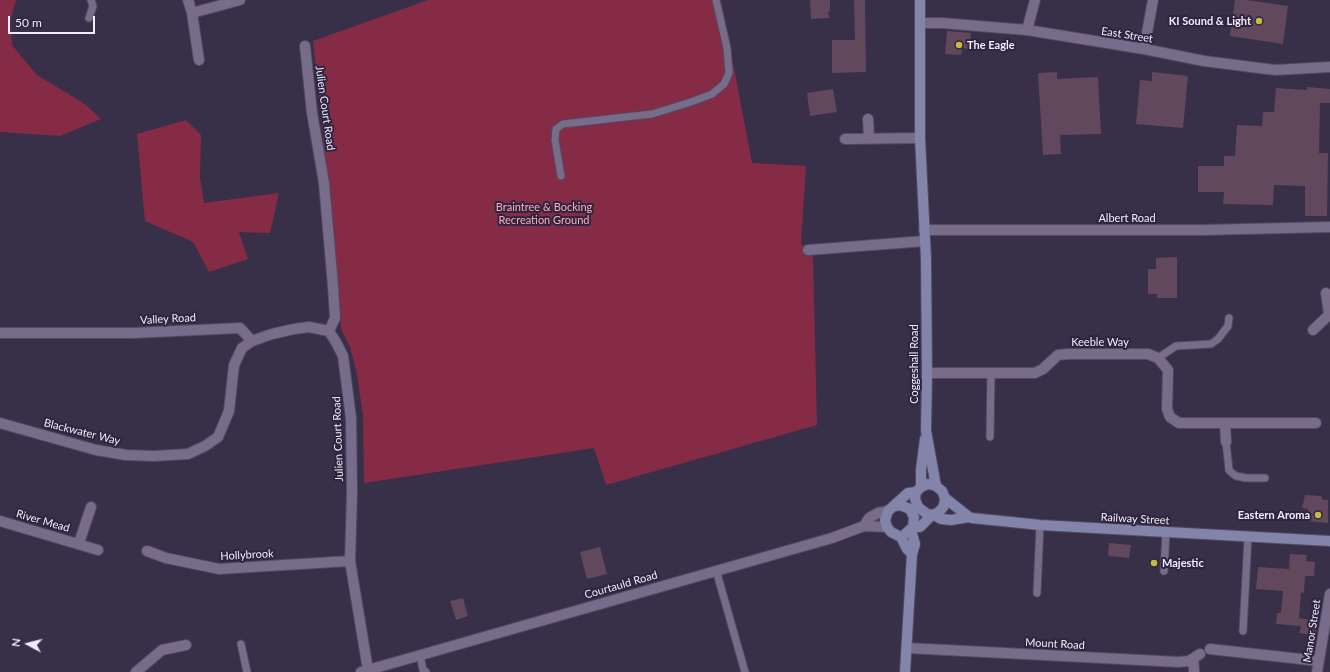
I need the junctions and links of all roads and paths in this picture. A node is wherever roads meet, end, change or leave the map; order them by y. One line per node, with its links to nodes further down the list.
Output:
1 (91, 0): 9 (lane)
2 (188, 0): 8 (street)
3 (240, 0): 8 (street)
4 (716, 0): 20 (lane)
5 (920, 0): 10 (main road, Coggeshall Road)
6 (1035, 0): 11 (street)
7 (1153, 0): 13 (street)
8 (192, 13): 14 (street)
9 (89, 18)
10 (920, 23): 11 (street, East Street); 18 (main road, Coggeshall Road)
11 (1027, 30): 13 (street, East Street)
12 (305, 46): 29 (street, Julien Court Road)
13 (1144, 49): 15 (street, East Street)
14 (199, 60)
15 (1330, 67)
16 (868, 119): 17 (street)
17 (869, 138): 18 (street); 19 (street)
18 (920, 138): 22 (main road, Coggeshall Road)
19 (845, 139)
20 (561, 176)
21 (1330, 227): 22 (street, Albert Road)
22 (924, 230): 23 (main road, Coggeshall Road)
23 (925, 241): 24 (street); 33 (main road, Coggeshall Road)
24 (808, 250)
25 (1326, 293): 26 (street)
26 (1329, 314): 28 (street)
27 (1229, 318): 32 (lane)
28 (1313, 330)
29 (329, 331): 31 (street); 62 (street, Julien Court Road)
30 (0, 333): 31 (street, Valley Road)
31 (252, 341): 35 (street, Blackwater Way)
32 (1158, 358): 34 (street, Keeble Way); 37 (street)
33 (927, 373): 34 (street, Keeble Way); 38 (main road, Coggeshall Road)
34 (991, 373): 39 (lane)
35 (0, 423)
36 (1316, 423): 37 (street)
37 (1225, 424): 40 (street)
38 (926, 431): 42 (main road, Coggeshall Road); 43 (main road)
39 (990, 437)
40 (1226, 442): 41 (lane)
41 (1265, 478)
42 (936, 486): 43 (main road); 44 (main road, Coggeshall Road)
43 (918, 489): 46 (main road); 47 (main road)
44 (945, 498): 47 (main road); 48 (main road)
45 (91, 507): 58 (street, River Mead)
46 (891, 508): 51 (street); 52 (main road); 53 (main road)
47 (933, 515): 48 (main road, Railway Street); 53 (main road)
48 (969, 517): 50 (main road, Railway Street)
49 (0, 521): 58 (street, River Mead)
50 (1040, 525): 54 (main road, Railway Street); 65 (lane)
51 (864, 526): 52 (street, Courtauld Road); 63 (street, Courtauld Road)
52 (887, 527): 55 (main road)
53 (912, 529): 55 (main road); 61 (main road)
54 (1166, 532): 56 (main road, Railway Street); 64 (lane)
55 (898, 535): 61 (main road)
56 (1248, 537): 57 (main road, Railway Street); 67 (lane)
57 (1330, 541)
58 (79, 543): 59 (street, River Mead)
59 (98, 550)
60 (146, 551): 62 (street, Hollybrook)
61 (912, 554): 70 (main road)
62 (350, 561): 74 (street, Julien Court Road)
63 (716, 570): 72 (street, Courtauld Road); 78 (lane)
64 (1164, 571)
65 (1037, 593)
66 (1330, 594): 73 (street, Manor Street)
67 (1243, 631)
68 (241, 644): 76 (lane)
69 (186, 645): 75 (street)
70 (907, 648): 79 (main road); 80 (street, Mount Road)
71 (1210, 649): 73 (street)
72 (420, 655): 74 (street, Courtauld Road); 77 (lane)
73 (1319, 661): 81 (street, Manor Street)
74 (365, 671)
75 (136, 672)
76 (247, 672)
77 (426, 672)
78 (745, 672)
79 (905, 672)
80 (1194, 672)
81 (1317, 672)

